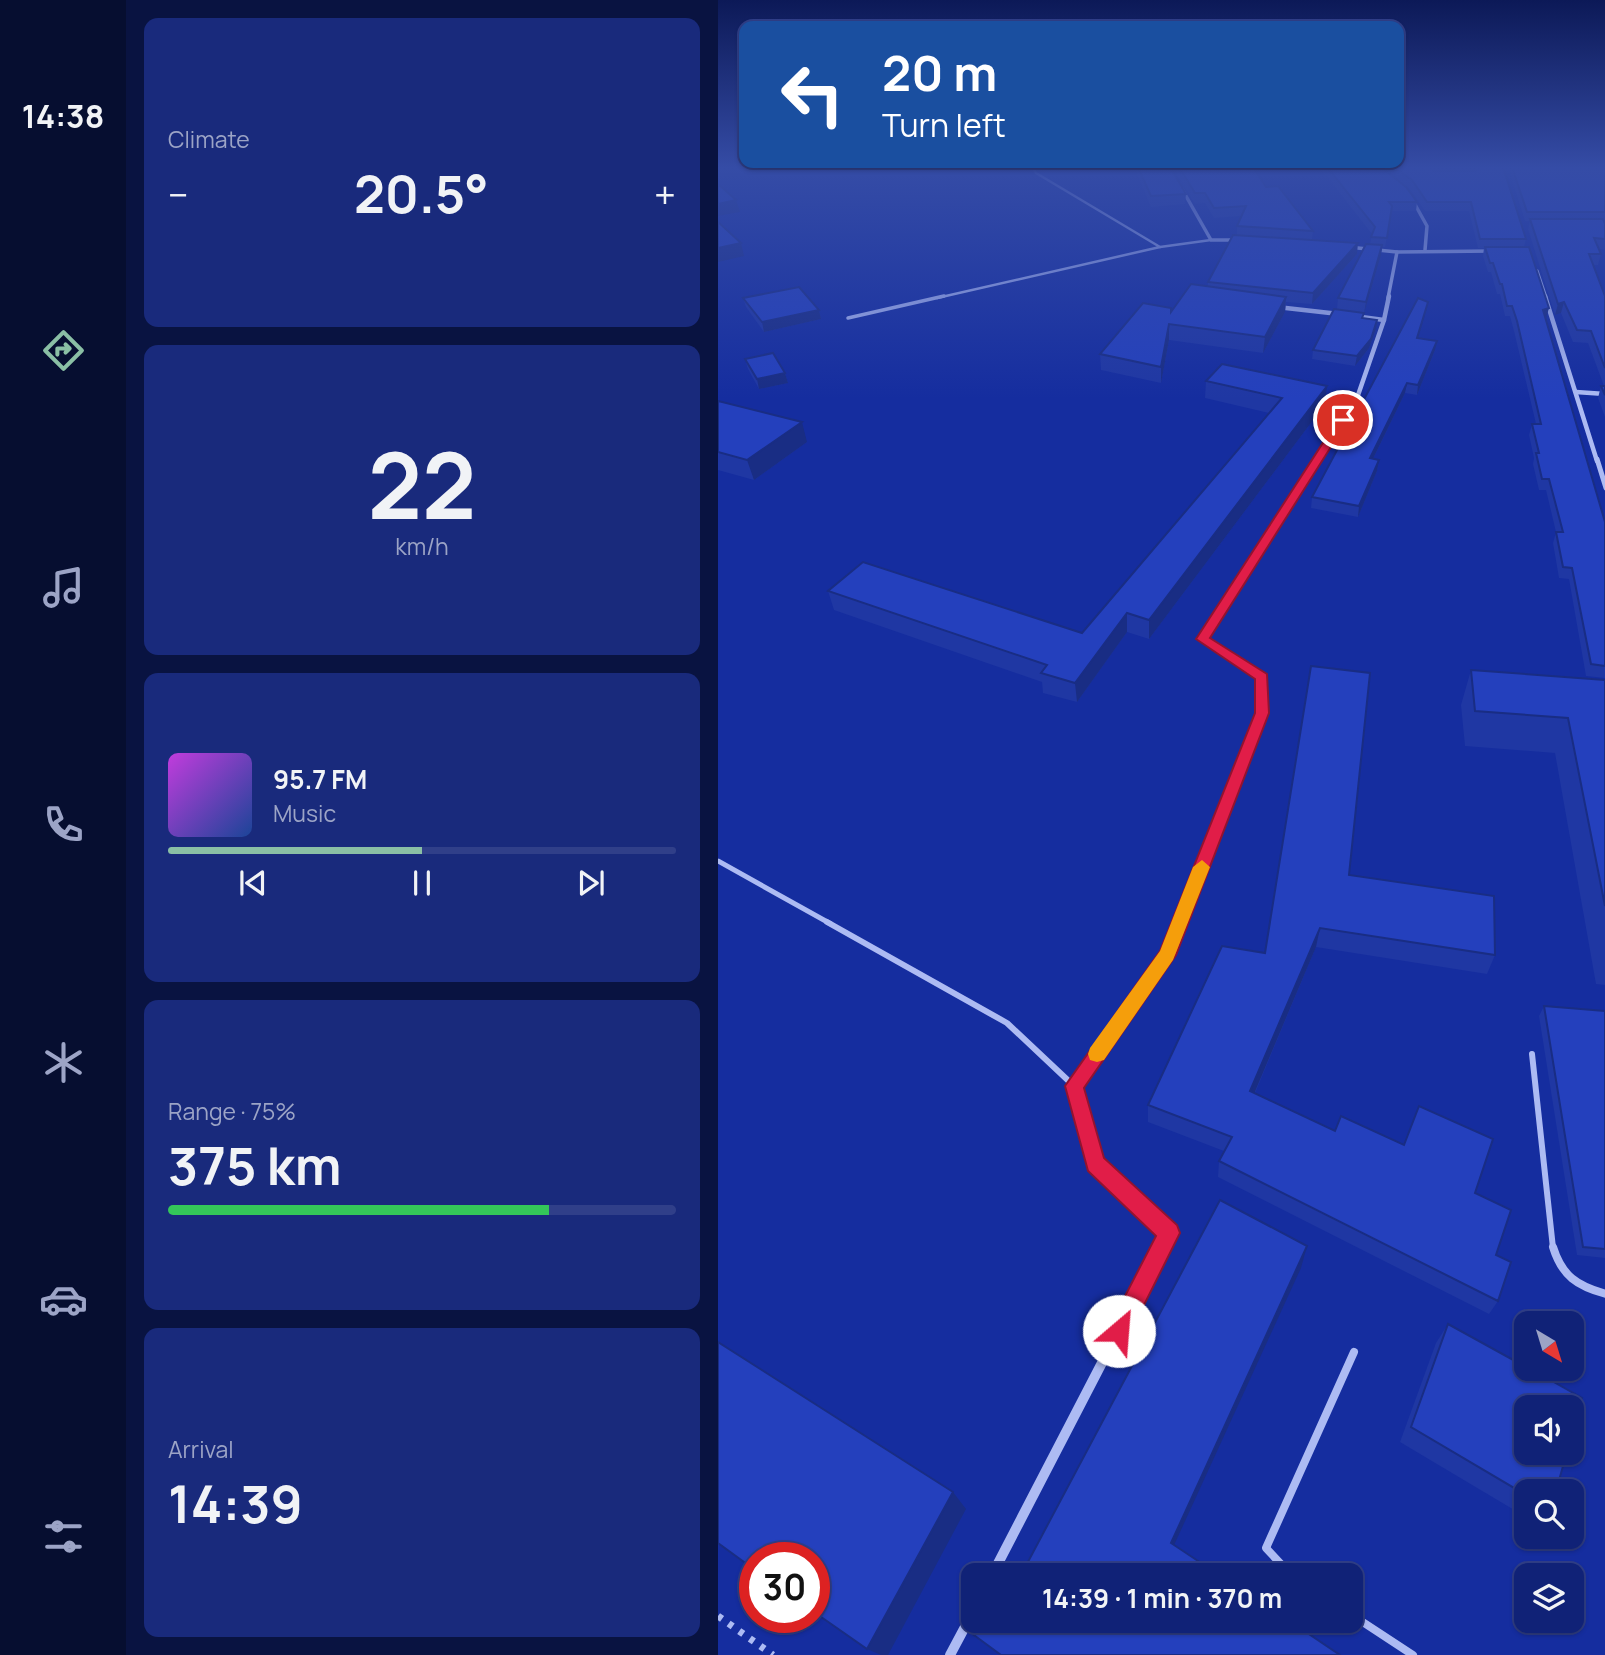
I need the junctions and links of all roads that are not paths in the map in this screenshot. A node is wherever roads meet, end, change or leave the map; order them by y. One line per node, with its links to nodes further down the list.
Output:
1 (1155, 244): 5 (lane)
2 (1180, 244): 5 (lane)
3 (1425, 244): 6 (street)
4 (1335, 246): 8 (street)
5 (1160, 247): 11 (lane)
6 (1425, 250): 7 (street); 8 (street)
7 (1504, 251)
8 (1397, 252): 12 (street)
9 (1535, 264): 13 (street)
10 (1275, 306): 12 (street)
11 (848, 318)
12 (1384, 320): 18 (street)
13 (1576, 392): 14 (street); 15 (street)
14 (1605, 394)
15 (1605, 488)
16 (718, 861): 18 (lane)
17 (1532, 1054): 19 (lane)
18 (1074, 1086): 21 (street)
19 (1605, 1294)
20 (1354, 1352): 22 (lane)
21 (998, 1563)
22 (1280, 1563)
23 (1363, 1622): 26 (lane)
24 (962, 1633): 25 (street)
25 (950, 1655)
26 (1413, 1655)

